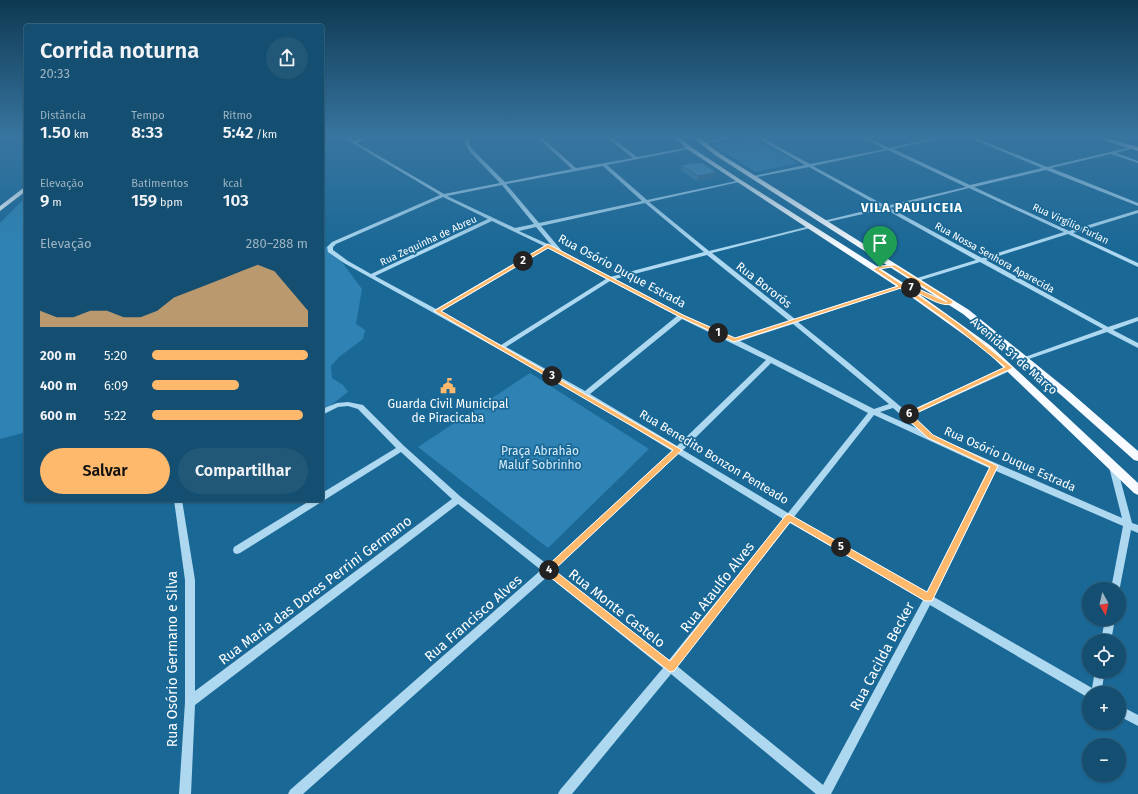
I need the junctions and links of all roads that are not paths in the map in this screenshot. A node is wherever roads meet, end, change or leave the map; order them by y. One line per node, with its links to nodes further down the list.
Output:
1 (409, 175): 18 (street, Rua Osório Duque Estrada)
2 (494, 175): 15 (street)
3 (549, 175): 15 (street)
4 (615, 175): 20 (street, Rua Bororós)
5 (730, 175): 13 (main road, Avenida 31 de Março)
6 (749, 175): 12 (main road, Avenida 31 de Março)
7 (768, 175): 12 (street)
8 (827, 175): 22 (street, Rua Nossa Senhora Aparecida)
9 (944, 175): 16 (street, Rua Virgílio Furlan)
10 (1024, 175): 16 (street)
11 (1063, 175): 21 (street)
12 (754, 178): 26 (main road, Avenida 31 de Março)
13 (739, 181): 20 (street); 28 (main road, Avenida 31 de Março)
14 (24, 183): 19 (main road)
15 (503, 184): 18 (street); 27 (street)
16 (972, 188): 22 (street); 30 (street, Rua Virgílio Furlan)
17 (24, 190): 23 (main road)
18 (444, 195): 25 (street, Rua Osório Duque Estrada); 38 (street, Rua Benedito Bonzon Penteado)
19 (0, 201)
20 (644, 202): 27 (street); 33 (street, Rua Bororós)
21 (1138, 205)
22 (887, 208): 26 (street); 34 (street, Rua Nossa Senhora Aparecida)
23 (0, 209)
24 (1138, 211): 30 (street)
25 (491, 220): 29 (street, Rua Osório Duque Estrada); 38 (street, Rua Zequinha de Abreu)
26 (824, 222): 36 (main road, Avenida 31 de Março)
27 (539, 224): 29 (street); 32 (street)
28 (808, 227): 33 (street); 37 (main road, Avenida 31 de Março)
29 (515, 230): 31 (street, Rua Osório Duque Estrada)
30 (1069, 232): 34 (street); 35 (street, Rua Virgílio Furlan)
31 (548, 246): 32 (street, Rua Osório Duque Estrada); 43 (street)
32 (562, 254): 39 (street, Rua Osório Duque Estrada)
33 (707, 254): 39 (street); 46 (street, Rua Bororós)
34 (981, 260): 40 (street); 47 (street, Rua Nossa Senhora Aparecida)
35 (1138, 265)
36 (893, 266): 37 (main road); 40 (main road, Avenida 31 de Março)
37 (875, 269): 41 (main road, Avenida 31 de Março)
38 (373, 275): 43 (street, Rua Benedito Bonzon Penteado)
39 (611, 278): 44 (street, Rua Osório Duque Estrada); 50 (street)
40 (916, 280): 42 (main road, Avenida 31 de Março)
41 (902, 286): 42 (main road); 46 (street); 53 (main road, Avenida 31 de Março)
42 (951, 302): 52 (main road, Avenida 31 de Março)
43 (437, 311): 50 (street, Rua Benedito Bonzon Penteado)
44 (682, 316): 48 (street, Rua Osório Duque Estrada); 54 (street)
45 (1138, 318): 47 (street)
46 (793, 321): 48 (street); 55 (street, Rua Bororós)
47 (1108, 329): 49 (street, Rua Nossa Senhora Aparecida); 52 (street)
48 (734, 340): 51 (street, Rua Osório Duque Estrada)
49 (1138, 346)
50 (502, 348): 54 (street, Rua Benedito Bonzon Penteado)
51 (771, 359): 57 (street, Rua Osório Duque Estrada); 61 (street, Rua Francisco Alves)
52 (1024, 359): 62 (main road, Avenida 31 de Março)
53 (1010, 368): 58 (street); 64 (main road, Avenida 31 de Março)
54 (585, 394): 61 (street, Rua Benedito Bonzon Penteado)
55 (895, 405): 57 (street); 58 (street, Rua Bororós)
56 (324, 411): 60 (street, Rua Monte Castelo)
57 (873, 412): 59 (street, Rua Osório Duque Estrada); 70 (street, Rua Ataulfo Alves)
58 (907, 415): 59 (street, Rua Bororós)
59 (931, 437): 63 (street, Rua Osório Duque Estrada)
60 (401, 448): 66 (street); 67 (street, Rua Monte Castelo)
61 (678, 450): 70 (street, Rua Benedito Bonzon Penteado); 74 (street, Rua Francisco Alves)
62 (1138, 458)
63 (994, 466): 71 (street, Rua Osório Duque Estrada); 76 (street, Rua Cacilda Becker)
64 (1113, 467): 65 (main road, Avenida 31 de Março); 71 (street)
65 (1138, 490)
66 (324, 496)
67 (458, 499): 74 (street, Rua Monte Castelo); 79 (street, Rua Maria das Dores Perrini Germano)
68 (178, 502): 79 (street, Rua Osório Germano e Silva)
69 (315, 502): 73 (street)
70 (789, 518): 76 (street, Rua Benedito Bonzon Penteado); 77 (street, Rua Ataulfo Alves)
71 (1128, 524): 72 (street, Rua Osório Duque Estrada); 75 (street)
72 (1138, 529)
73 (237, 550)
74 (548, 571): 77 (street, Rua Monte Castelo); 83 (street, Rua Francisco Alves)
75 (1117, 582)
76 (928, 598): 78 (street, Rua Benedito Bonzon Penteado); 85 (street, Rua Cacilda Becker)
77 (670, 667): 84 (street, Rua Ataulfo Alves); 85 (street, Rua Monte Castelo)
78 (1082, 688)
79 (190, 702): 82 (street, Rua Osório Germano e Silva)
80 (1126, 714): 81 (street)
81 (1138, 721)
82 (185, 794)
83 (294, 794)
84 (564, 794)
85 (825, 794)

